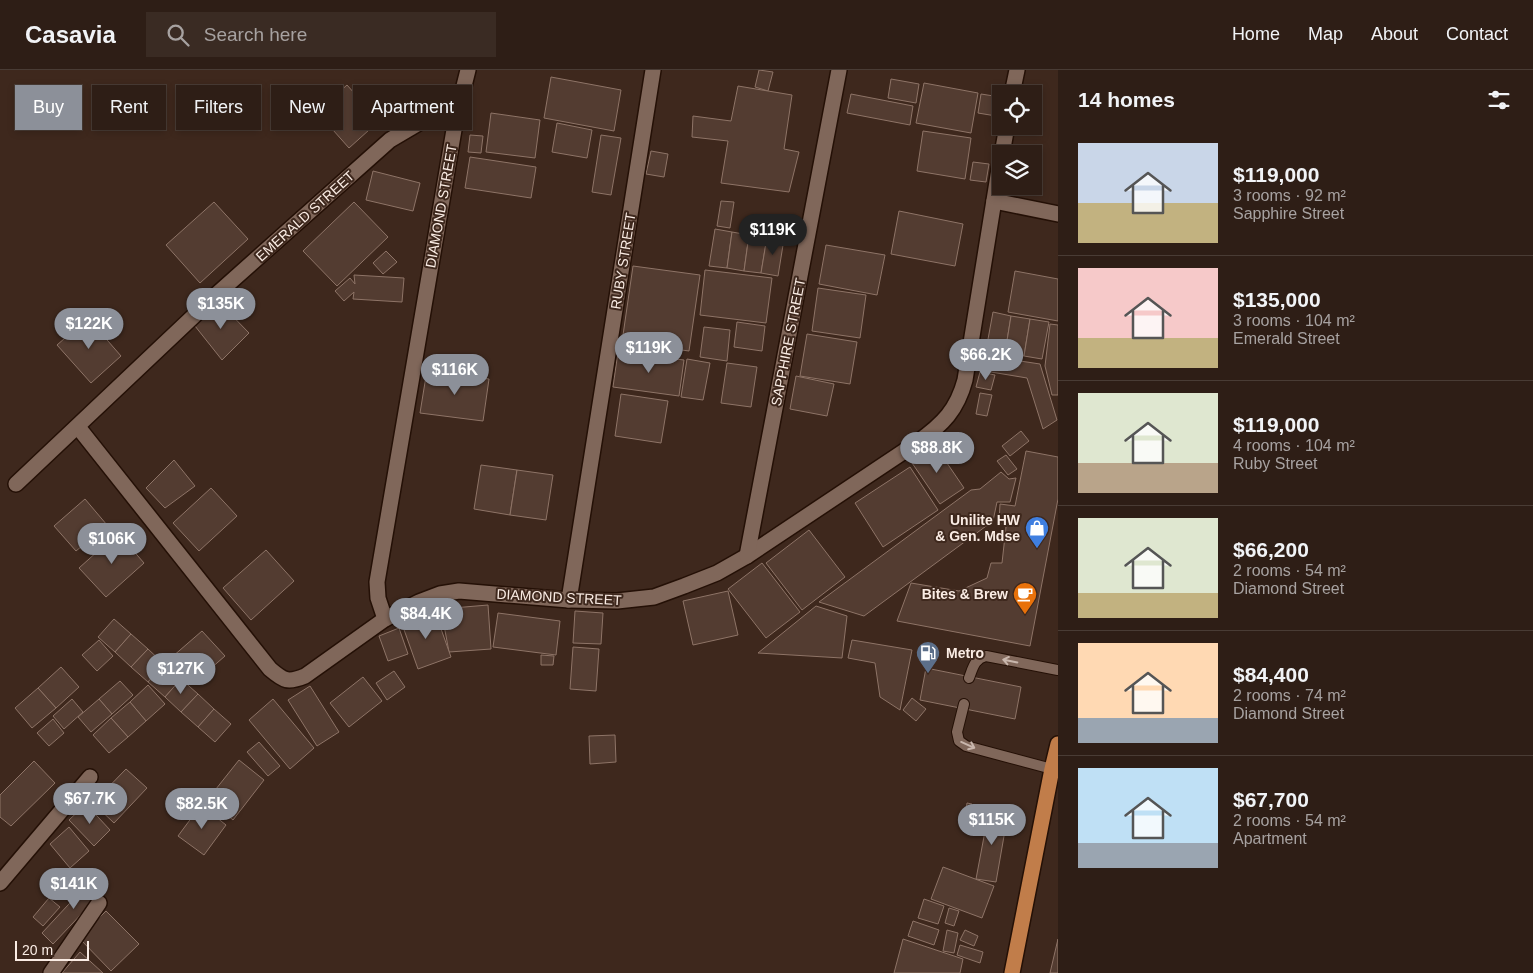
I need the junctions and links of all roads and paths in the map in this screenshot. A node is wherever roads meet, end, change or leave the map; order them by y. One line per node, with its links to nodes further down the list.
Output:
1 (468, 70): 5 (street, DIAMOND STREET)
2 (653, 70): 15 (street, RUBY STREET)
3 (839, 70): 14 (street, SAPPHIRE STREET)
4 (1016, 70): 6 (street)
5 (464, 85)
6 (1014, 85)
7 (408, 130): 12 (street, EMERALD STREET)
8 (454, 130): 16 (street, DIAMOND STREET)
9 (995, 195): 10 (street, DIAMOND STREET)
10 (994, 201): 11 (street); 14 (street, DIAMOND STREET)
11 (1058, 214)
12 (78, 427): 13 (street, EMERALD STREET); 16 (street)
13 (16, 484)
14 (747, 556): 15 (street, DIAMOND STREET)
15 (569, 600): 16 (street, DIAMOND STREET)
16 (385, 619)
17 (1058, 670): 18 (lane, one-way to 18)
18 (969, 678)
19 (964, 704): 21 (lane, one-way to 21)
20 (1058, 744): 21 (main road)
21 (1052, 768): 26 (main road)
22 (90, 777): 23 (street)
23 (0, 884)
24 (99, 903): 25 (street)
25 (51, 973)
26 (1012, 973)

